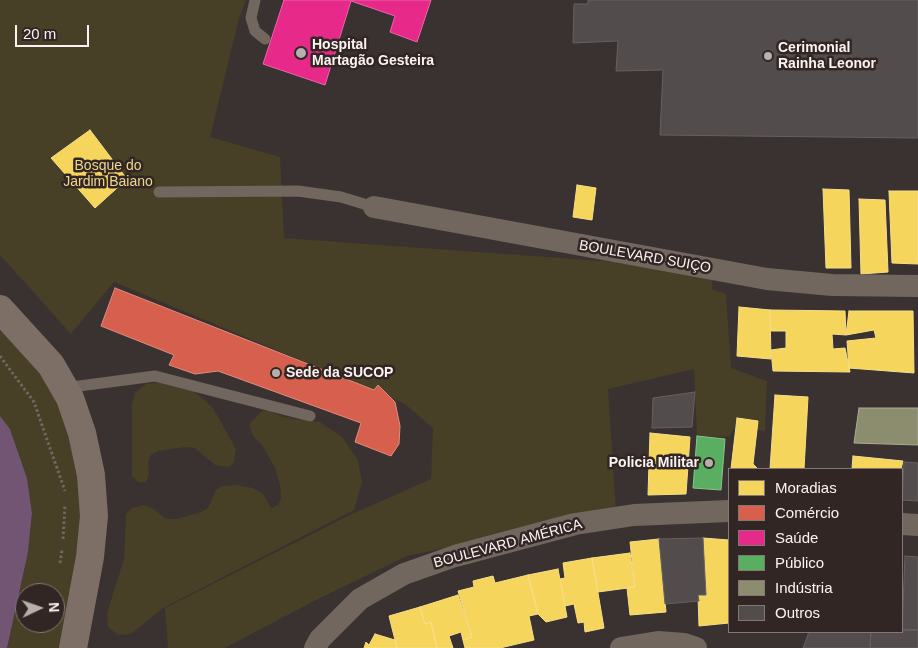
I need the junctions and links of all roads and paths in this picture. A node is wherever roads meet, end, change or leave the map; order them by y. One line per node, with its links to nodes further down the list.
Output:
1 (255, 0): 2 (lane)
2 (265, 39)
3 (159, 192): 4 (lane)
4 (374, 207): 5 (street, BOULEVARD SUIÇO)
5 (918, 286)
6 (0, 309): 8 (main road)
7 (0, 356): 10 (path)
8 (64, 388): 9 (lane); 16 (main road)
9 (310, 416)
10 (66, 495)
11 (65, 503): 15 (path)
12 (728, 511): 17 (street, BOULEVARD AMÉRICA)
13 (903, 524): 14 (street)
14 (918, 525)
15 (60, 565)
16 (73, 648)
17 (316, 648)
18 (620, 648): 19 (street)
19 (696, 648)

